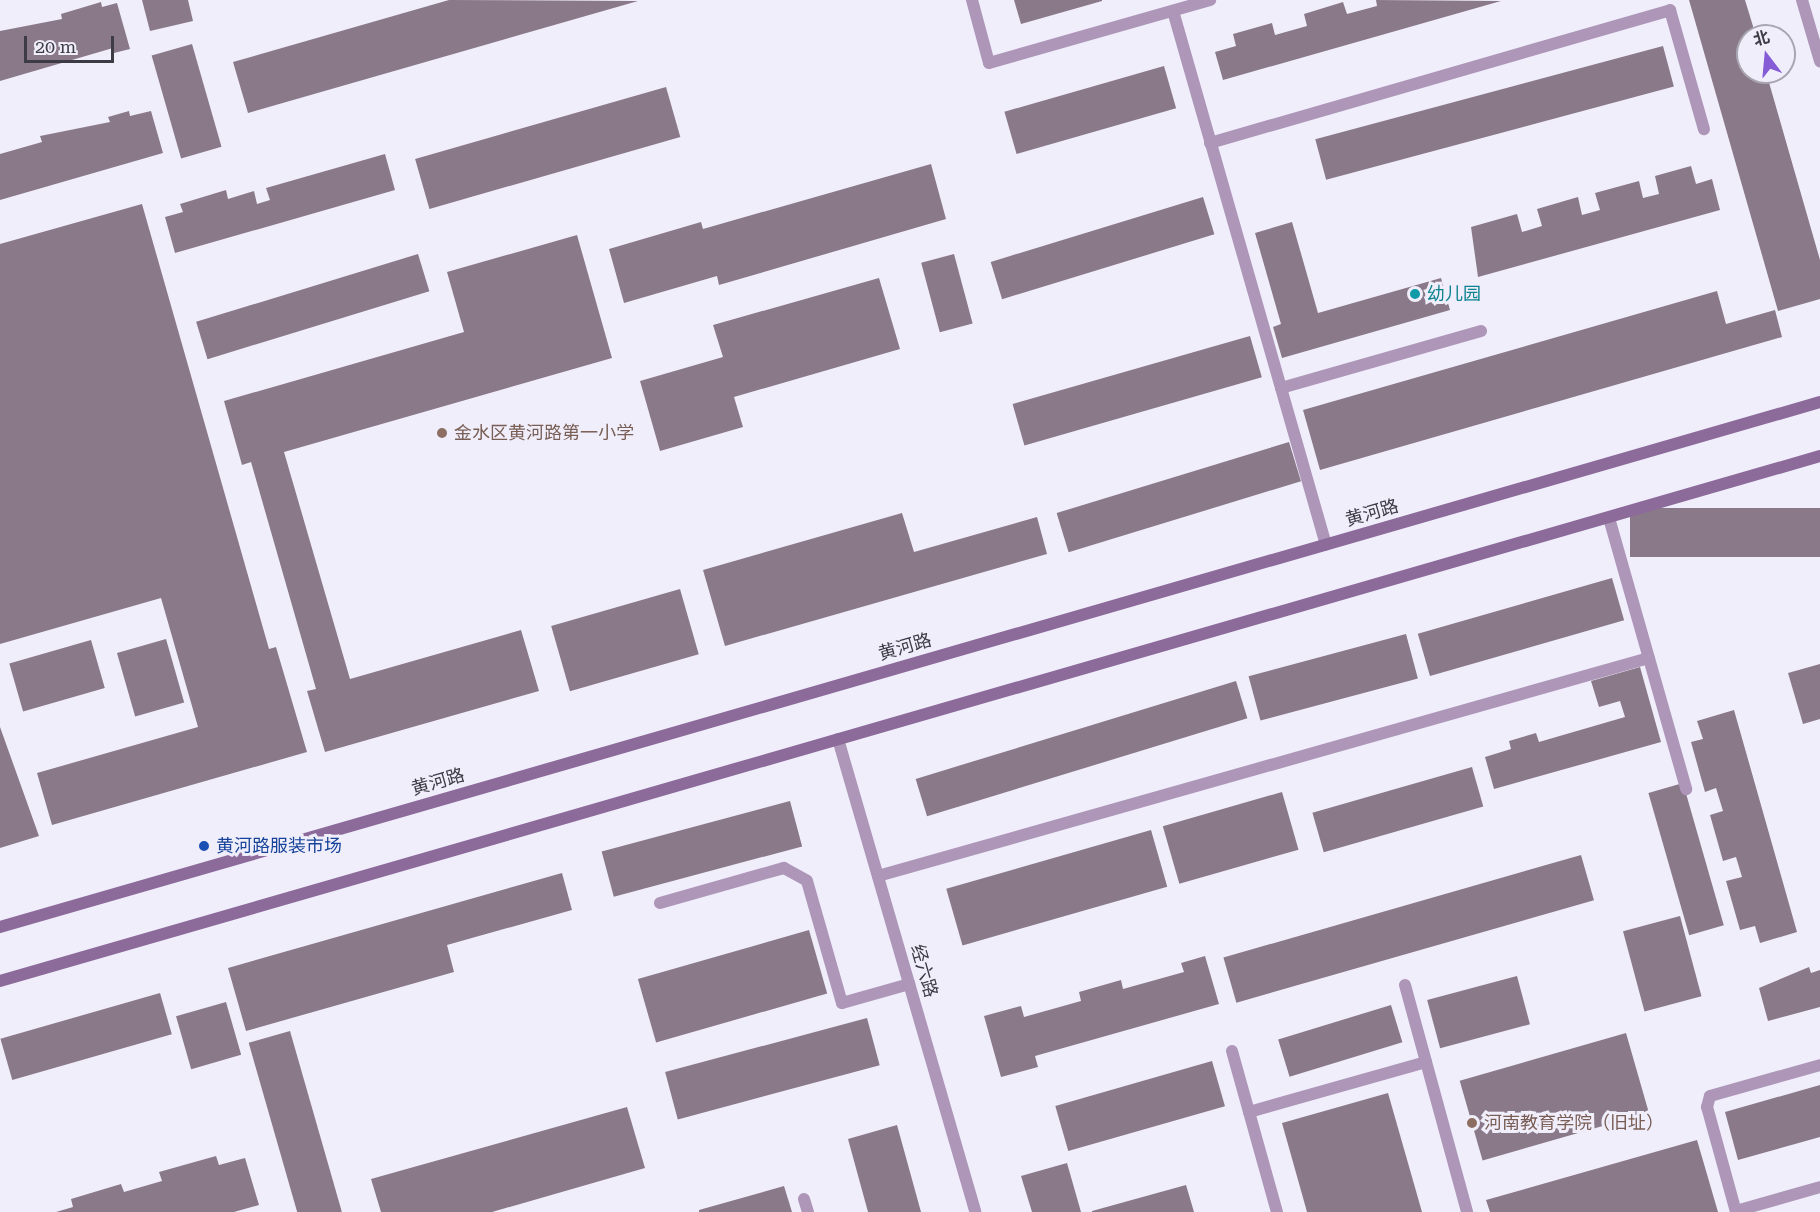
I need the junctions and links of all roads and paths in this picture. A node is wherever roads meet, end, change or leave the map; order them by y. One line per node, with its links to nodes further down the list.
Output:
1 (972, 0): 4 (street)
2 (1210, 0): 4 (street)
3 (1802, 0): 5 (street)
4 (1173, 11): 7 (street)
5 (1820, 62)
6 (1704, 129): 7 (street)
7 (1210, 142): 9 (street)
8 (1481, 331): 9 (street)
9 (1281, 388): 13 (street)
10 (1820, 402): 13 (main road, 黄河路)
11 (1820, 456): 12 (main road)
12 (1609, 518): 14 (street); 15 (main road)
13 (1326, 544): 19 (main road, 黄河路)
14 (1649, 657): 16 (street); 17 (street)
15 (838, 739): 17 (street, 经六路); 20 (main road)
16 (1686, 789)
17 (878, 876): 21 (street, 经六路)
18 (660, 903): 21 (street)
19 (0, 927)
20 (0, 981)
21 (909, 984): 31 (street, 经六路)
22 (1405, 985): 24 (street)
23 (1232, 1051): 26 (street)
24 (1426, 1062): 26 (street); 33 (street)
25 (1820, 1065): 29 (street)
26 (1249, 1112): 32 (street)
27 (1820, 1187): 29 (street)
28 (804, 1199): 30 (street)
29 (1736, 1211)
30 (808, 1212)
31 (975, 1212)
32 (1277, 1212)
33 (1467, 1212)

